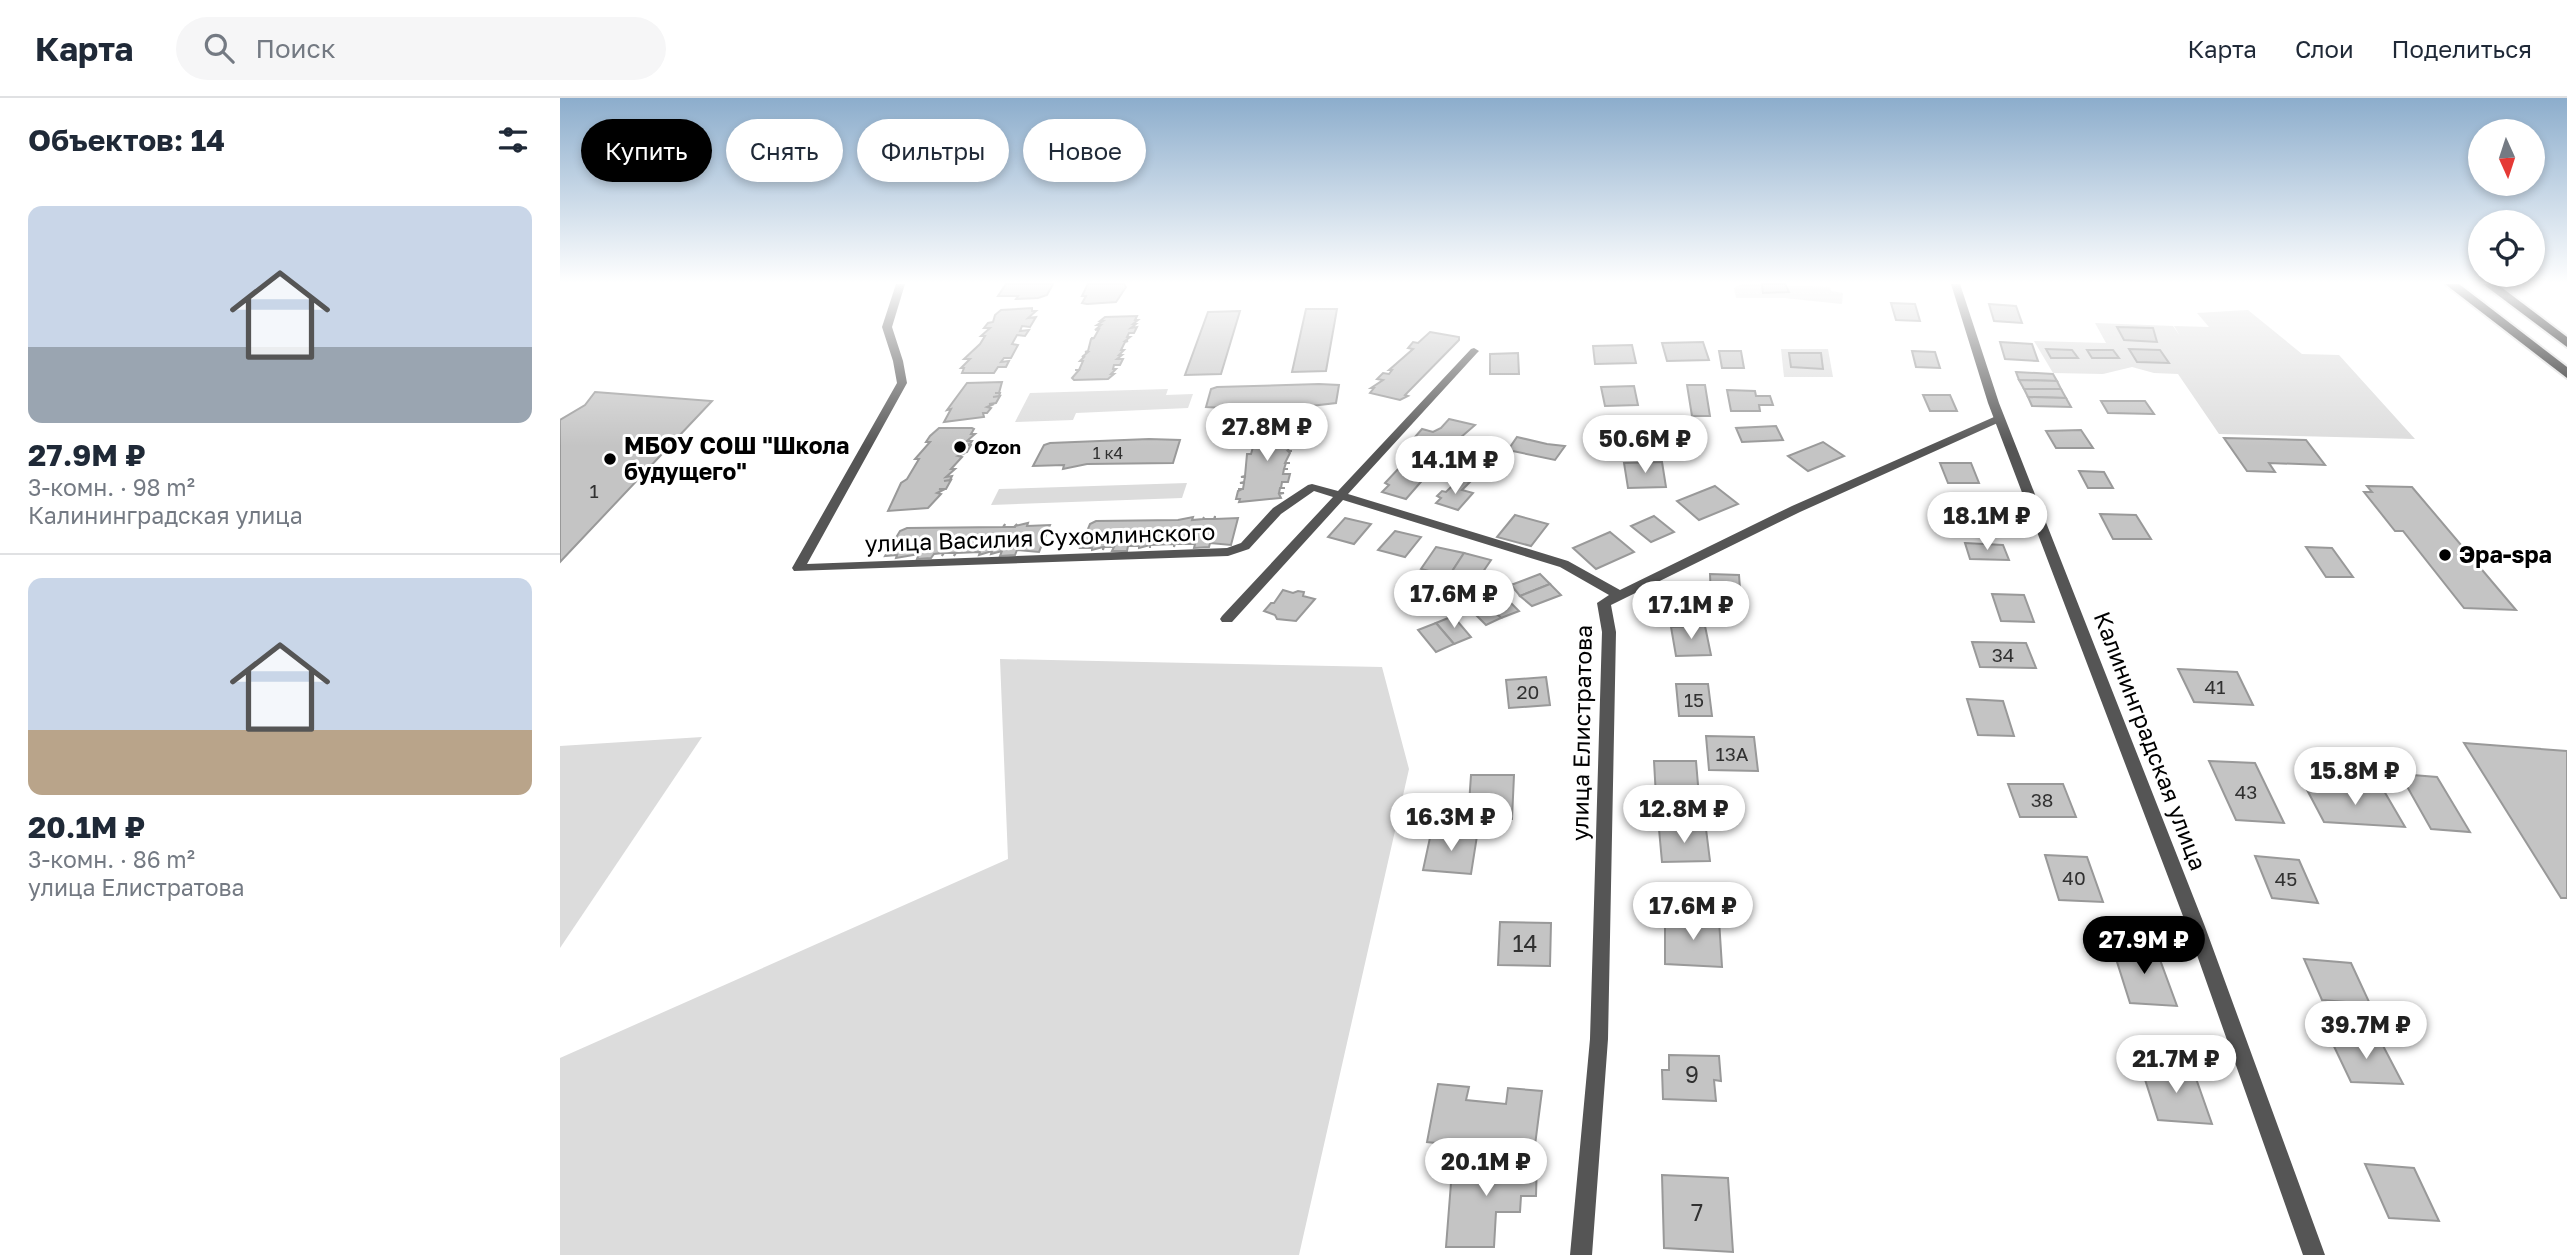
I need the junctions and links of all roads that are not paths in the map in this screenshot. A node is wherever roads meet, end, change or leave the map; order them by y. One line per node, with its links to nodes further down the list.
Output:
1 (891, 338): 7 (street, улица Василия Сухомлинского)
2 (1969, 338): 6 (street, Калининградская улица)
3 (2521, 338): 5 (highway)
4 (1474, 351): 7 (street)
5 (2567, 374)
6 (1998, 419): 8 (street); 11 (street, Калининградская улица)
7 (1342, 495): 8 (street); 9 (street)
8 (1620, 596): 10 (street, улица Елистратова)
9 (1227, 619)
10 (1581, 1255)
11 (2314, 1255)

